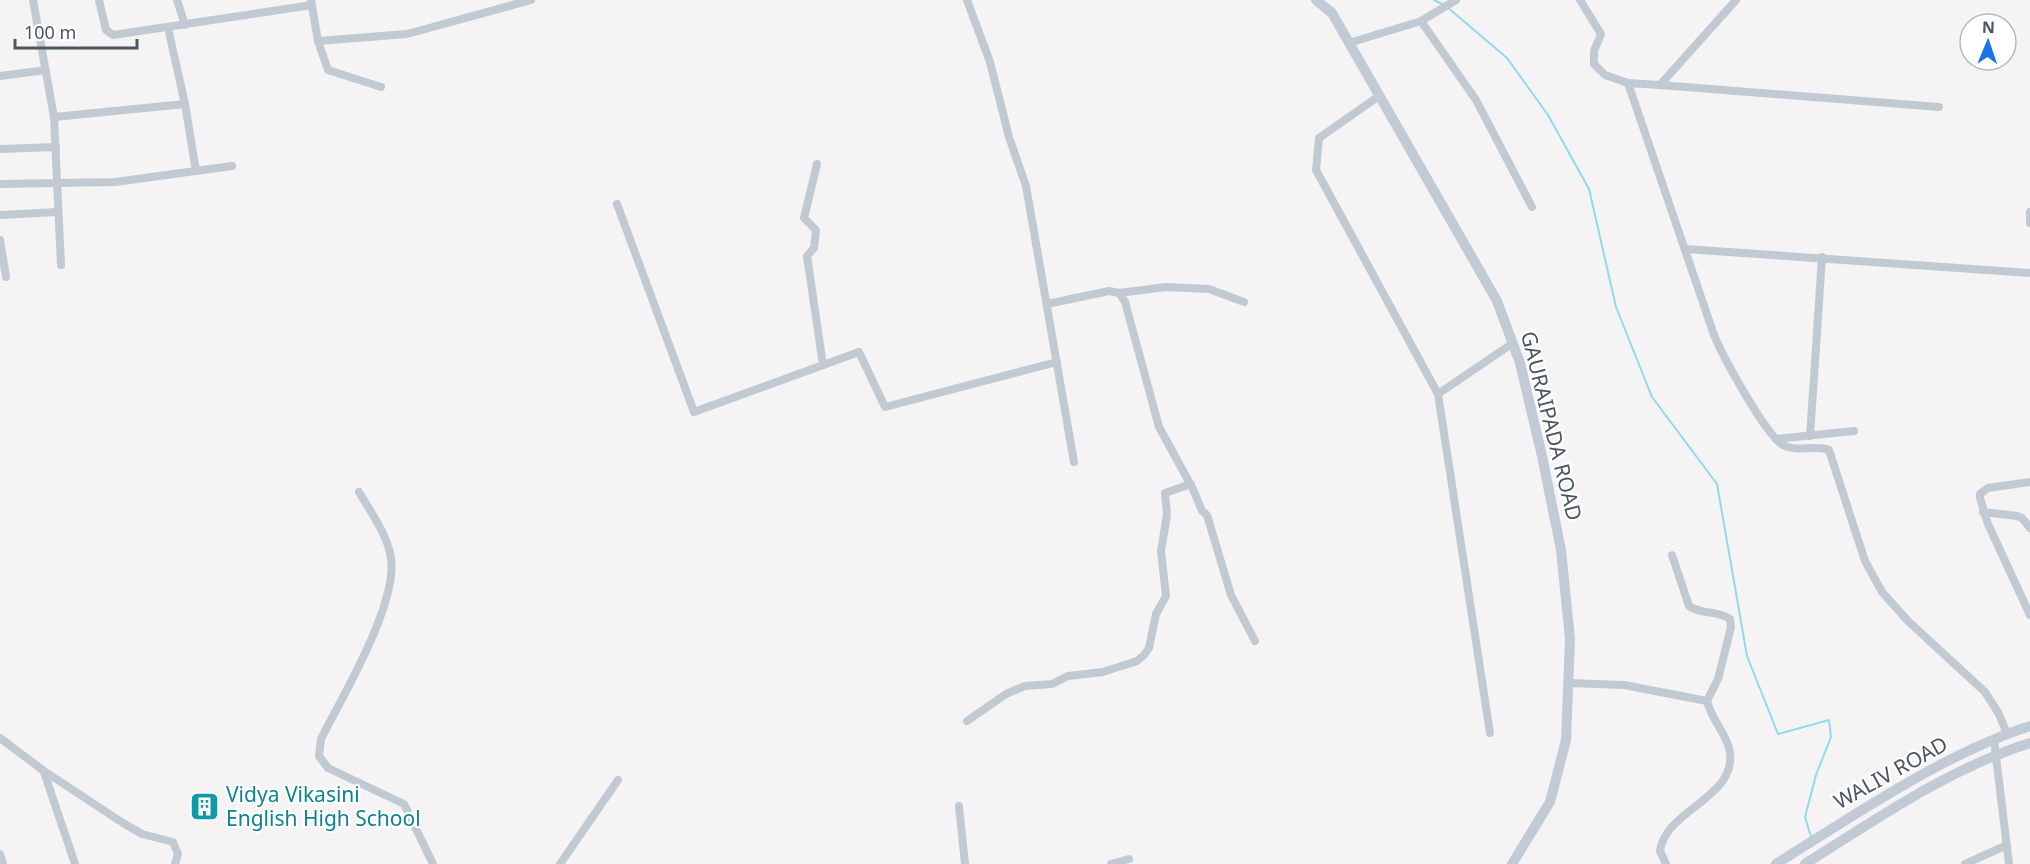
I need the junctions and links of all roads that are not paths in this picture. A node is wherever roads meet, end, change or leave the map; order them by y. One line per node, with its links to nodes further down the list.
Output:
1 (33, 0): 16 (street)
2 (99, 0): 13 (street)
3 (177, 0): 12 (street)
4 (531, 0): 14 (street)
5 (967, 0): 46 (street)
6 (1316, 0): 15 (street, GAURAIPADA ROAD)
7 (1456, 0): 11 (street)
8 (1580, 0): 18 (street)
9 (1737, 0): 19 (street)
10 (311, 2): 12 (street); 14 (street)
11 (1421, 21): 15 (street); 33 (street)
12 (185, 25): 13 (street)
13 (168, 28): 22 (street)
14 (318, 41): 20 (street)
15 (1349, 43): 21 (street, GAURAIPADA ROAD)
16 (46, 70): 17 (street); 24 (street)
17 (0, 76)
18 (1628, 83): 19 (street); 39 (street)
19 (1660, 85): 23 (street)
20 (381, 87)
21 (1379, 96): 47 (street, GAURAIPADA ROAD); 50 (street)
22 (185, 104): 24 (street); 29 (street)
23 (1939, 107)
24 (54, 117): 25 (street)
25 (57, 147): 26 (street); 31 (street)
26 (0, 149)
27 (818, 164): 49 (street)
28 (232, 166): 29 (street)
29 (196, 171): 31 (street)
30 (0, 184): 31 (street)
31 (59, 184): 34 (street)
32 (617, 204): 49 (street)
33 (1532, 207)
34 (57, 212): 36 (street); 41 (street)
35 (2030, 212): 37 (street)
36 (0, 215)
37 (2030, 223)
38 (0, 240): 43 (street)
39 (1685, 249): 40 (street); 53 (street)
40 (1822, 257): 42 (street); 52 (street)
41 (61, 265)
42 (2030, 273)
43 (6, 277)
44 (1119, 293): 45 (street); 46 (street); 56 (street)
45 (1244, 302)
46 (1047, 304): 48 (street)
47 (1513, 343): 50 (street); 63 (street, GAURAIPADA ROAD)
48 (1057, 362): 49 (street); 54 (street)
49 (823, 365)
50 (1438, 394): 67 (street)
51 (1854, 431): 52 (street)
52 (1810, 436): 53 (street)
53 (1776, 439): 68 (street)
54 (1074, 462)
55 (2030, 482): 58 (street)
56 (1191, 484): 62 (street); 65 (street)
57 (359, 492): 83 (street)
58 (1983, 512): 59 (street); 61 (street)
59 (2030, 528)
60 (1672, 555): 64 (street)
61 (2030, 615)
62 (1254, 641)
63 (1568, 683): 64 (street); 87 (street, GAURAIPADA ROAD)
64 (1707, 701): 88 (street)
65 (967, 721)
66 (2030, 726): 68 (street, WALIV ROAD)
67 (1490, 733)
68 (2007, 734): 70 (street, WALIV ROAD)
69 (0, 738): 73 (street)
70 (1994, 740): 72 (street); 89 (street, WALIV ROAD)
71 (2030, 743): 72 (street, WALIV ROAD)
72 (1997, 756): 76 (street); 79 (street, WALIV ROAD)
73 (44, 771): 81 (street); 82 (street)
74 (618, 780): 84 (street)
75 (959, 806): 85 (street)
76 (2007, 845): 90 (street); 91 (street)
77 (0, 854): 80 (street)
78 (1130, 859): 86 (street)
79 (1813, 860)
80 (3, 864)
81 (75, 864)
82 (175, 864)
83 (434, 864)
84 (560, 864)
85 (965, 864)
86 (1111, 864)
87 (1512, 864)
88 (1666, 864)
89 (1776, 864)
90 (1965, 864)
91 (2009, 864)

